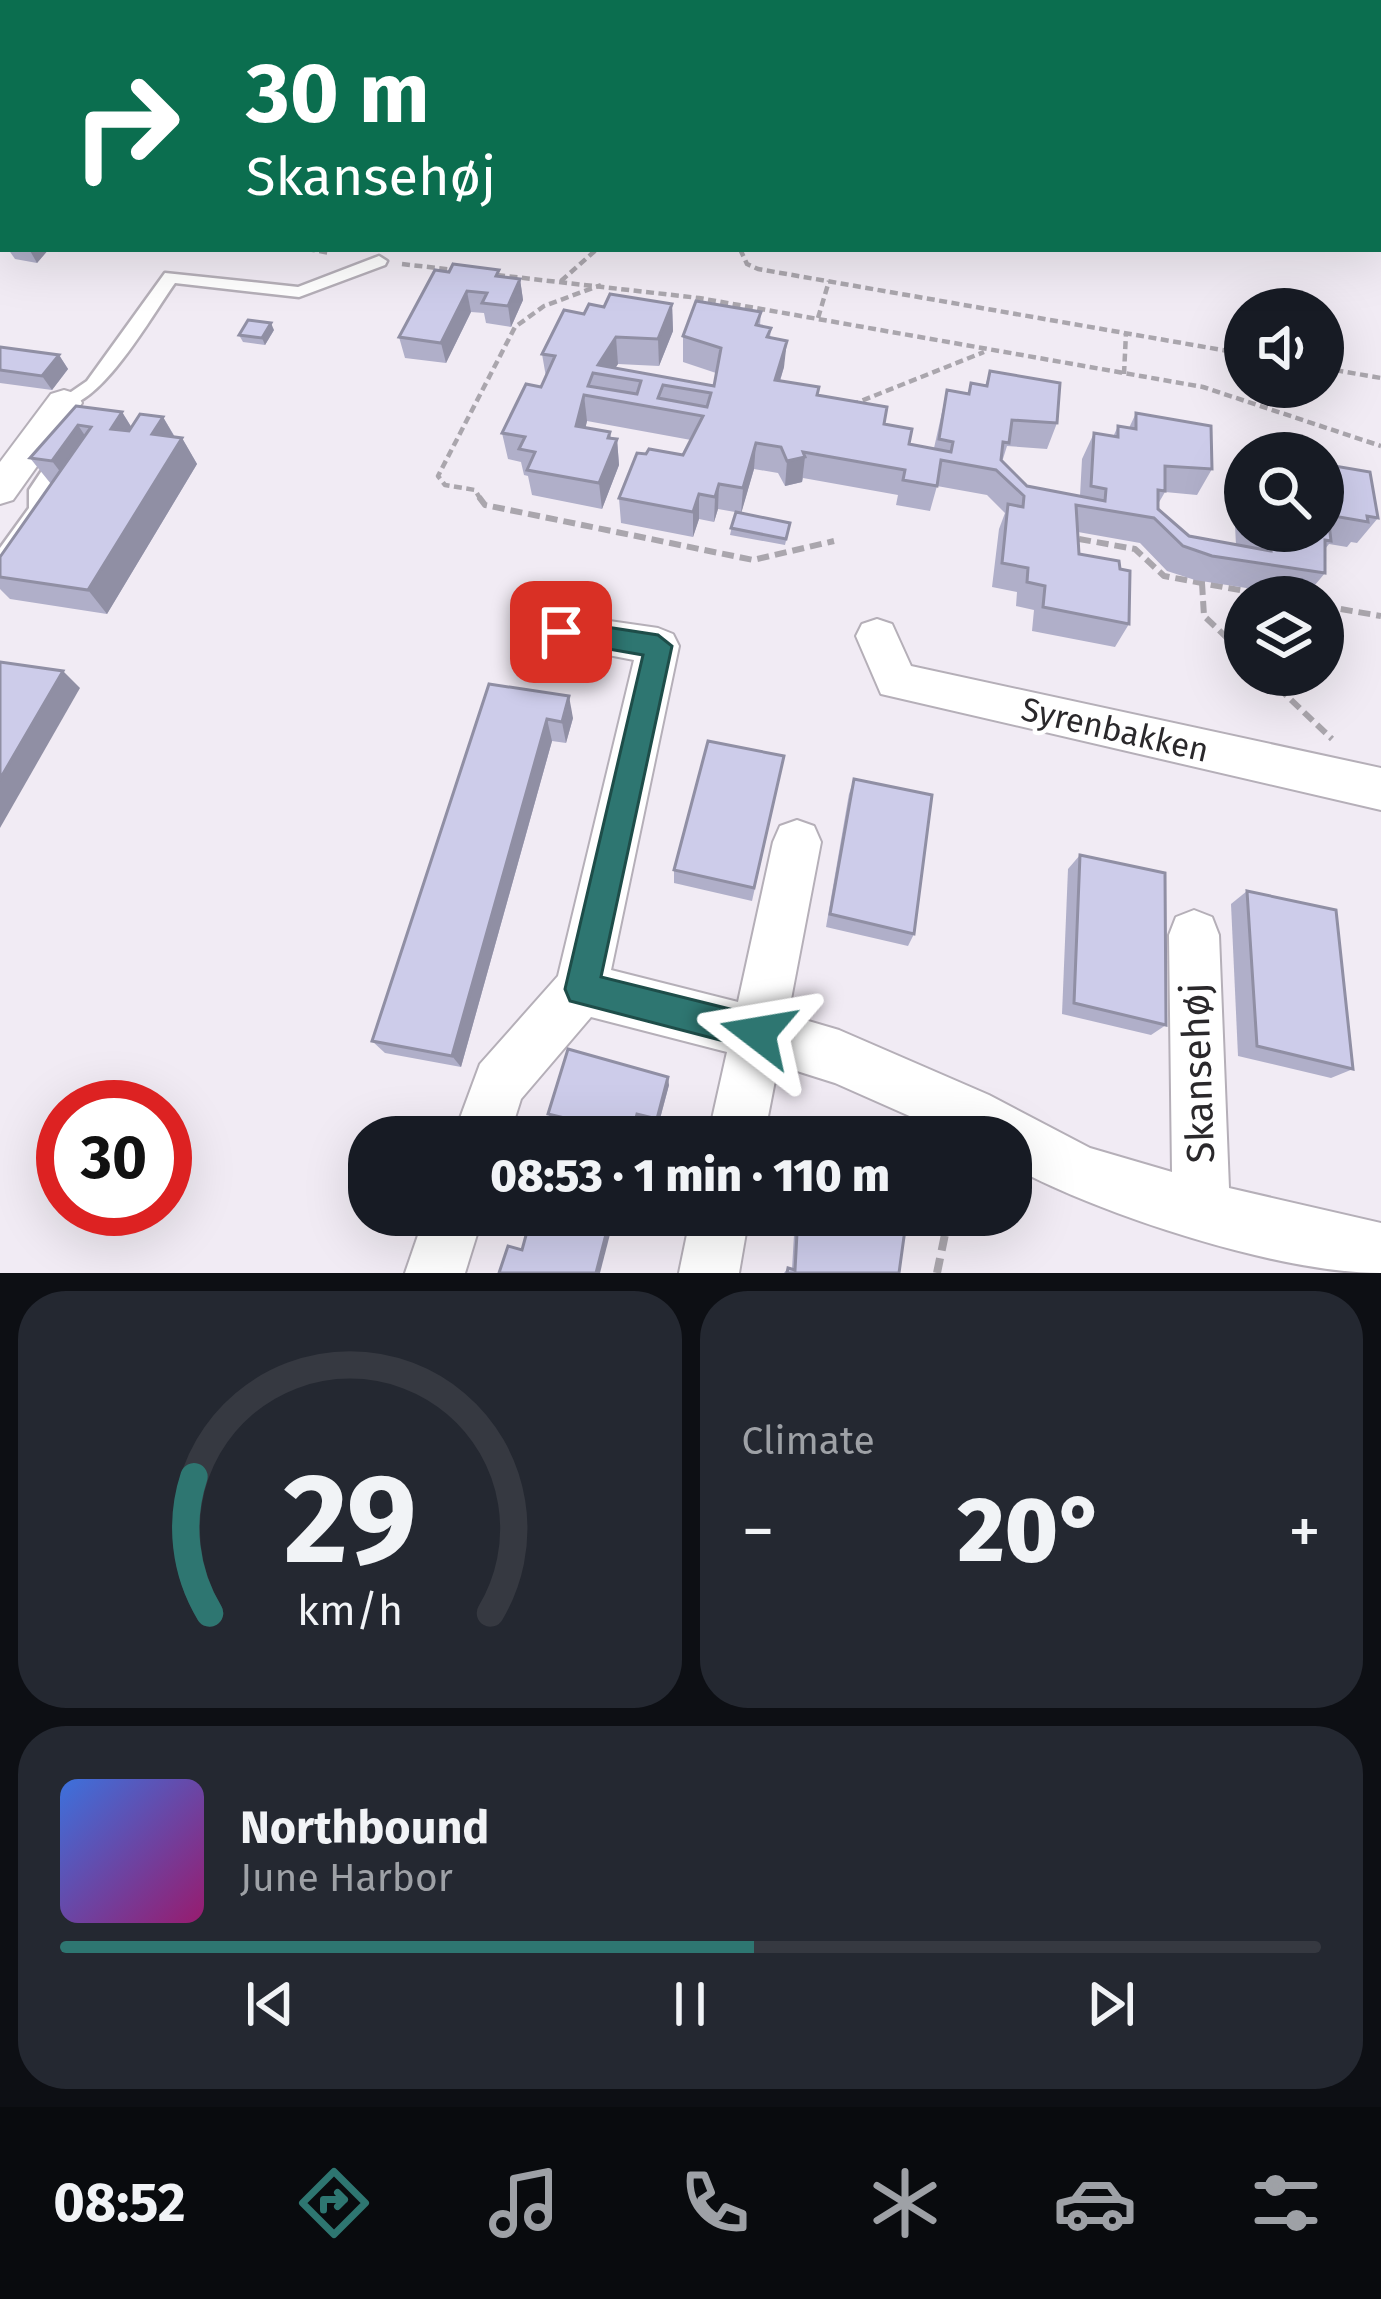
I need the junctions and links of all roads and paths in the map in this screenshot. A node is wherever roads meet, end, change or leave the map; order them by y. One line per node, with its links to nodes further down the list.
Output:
1 (325, 252): 4 (path)
2 (594, 252): 7 (path)
3 (741, 252): 8 (path)
4 (379, 261): 5 (path); 18 (lane)
5 (463, 271)
6 (484, 274): 7 (path)
7 (561, 281): 9 (path)
8 (829, 281): 10 (path); 11 (path)
9 (604, 284): 10 (path); 22 (path)
10 (818, 319): 13 (path)
11 (1126, 333): 12 (path); 15 (path)
12 (1224, 350)
13 (988, 351): 15 (path); 17 (path)
14 (1344, 372): 16 (path)
15 (1124, 374): 19 (path)
16 (1381, 378)
17 (837, 411)
18 (79, 416): 20 (street); 23 (lane)
19 (1381, 446)
20 (0, 490)
21 (1079, 539): 24 (path)
22 (834, 541)
23 (0, 563)
24 (1202, 583): 25 (path); 30 (path)
25 (1224, 587)
26 (1344, 610): 27 (path)
27 (1381, 616)
28 (561, 632): 36 (street)
29 (877, 636): 33 (street, Syrenbakken)
30 (1224, 636)
31 (1287, 696): 32 (path)
32 (1348, 754)
33 (1381, 789)
34 (797, 842): 37 (street)
35 (1194, 935): 40 (street, Skansehøj)
36 (581, 989): 37 (street, Skansehøj); 38 (street)
37 (758, 1033): 39 (street); 40 (street, Skansehøj)
38 (488, 1116)
39 (740, 1116)
40 (1202, 1210): 44 (street, Skansehøj)
41 (447, 1236): 45 (street)
42 (716, 1236): 46 (street)
43 (945, 1236): 47 (path)
44 (1381, 1252)
45 (435, 1273)
46 (709, 1273)
47 (937, 1273)

